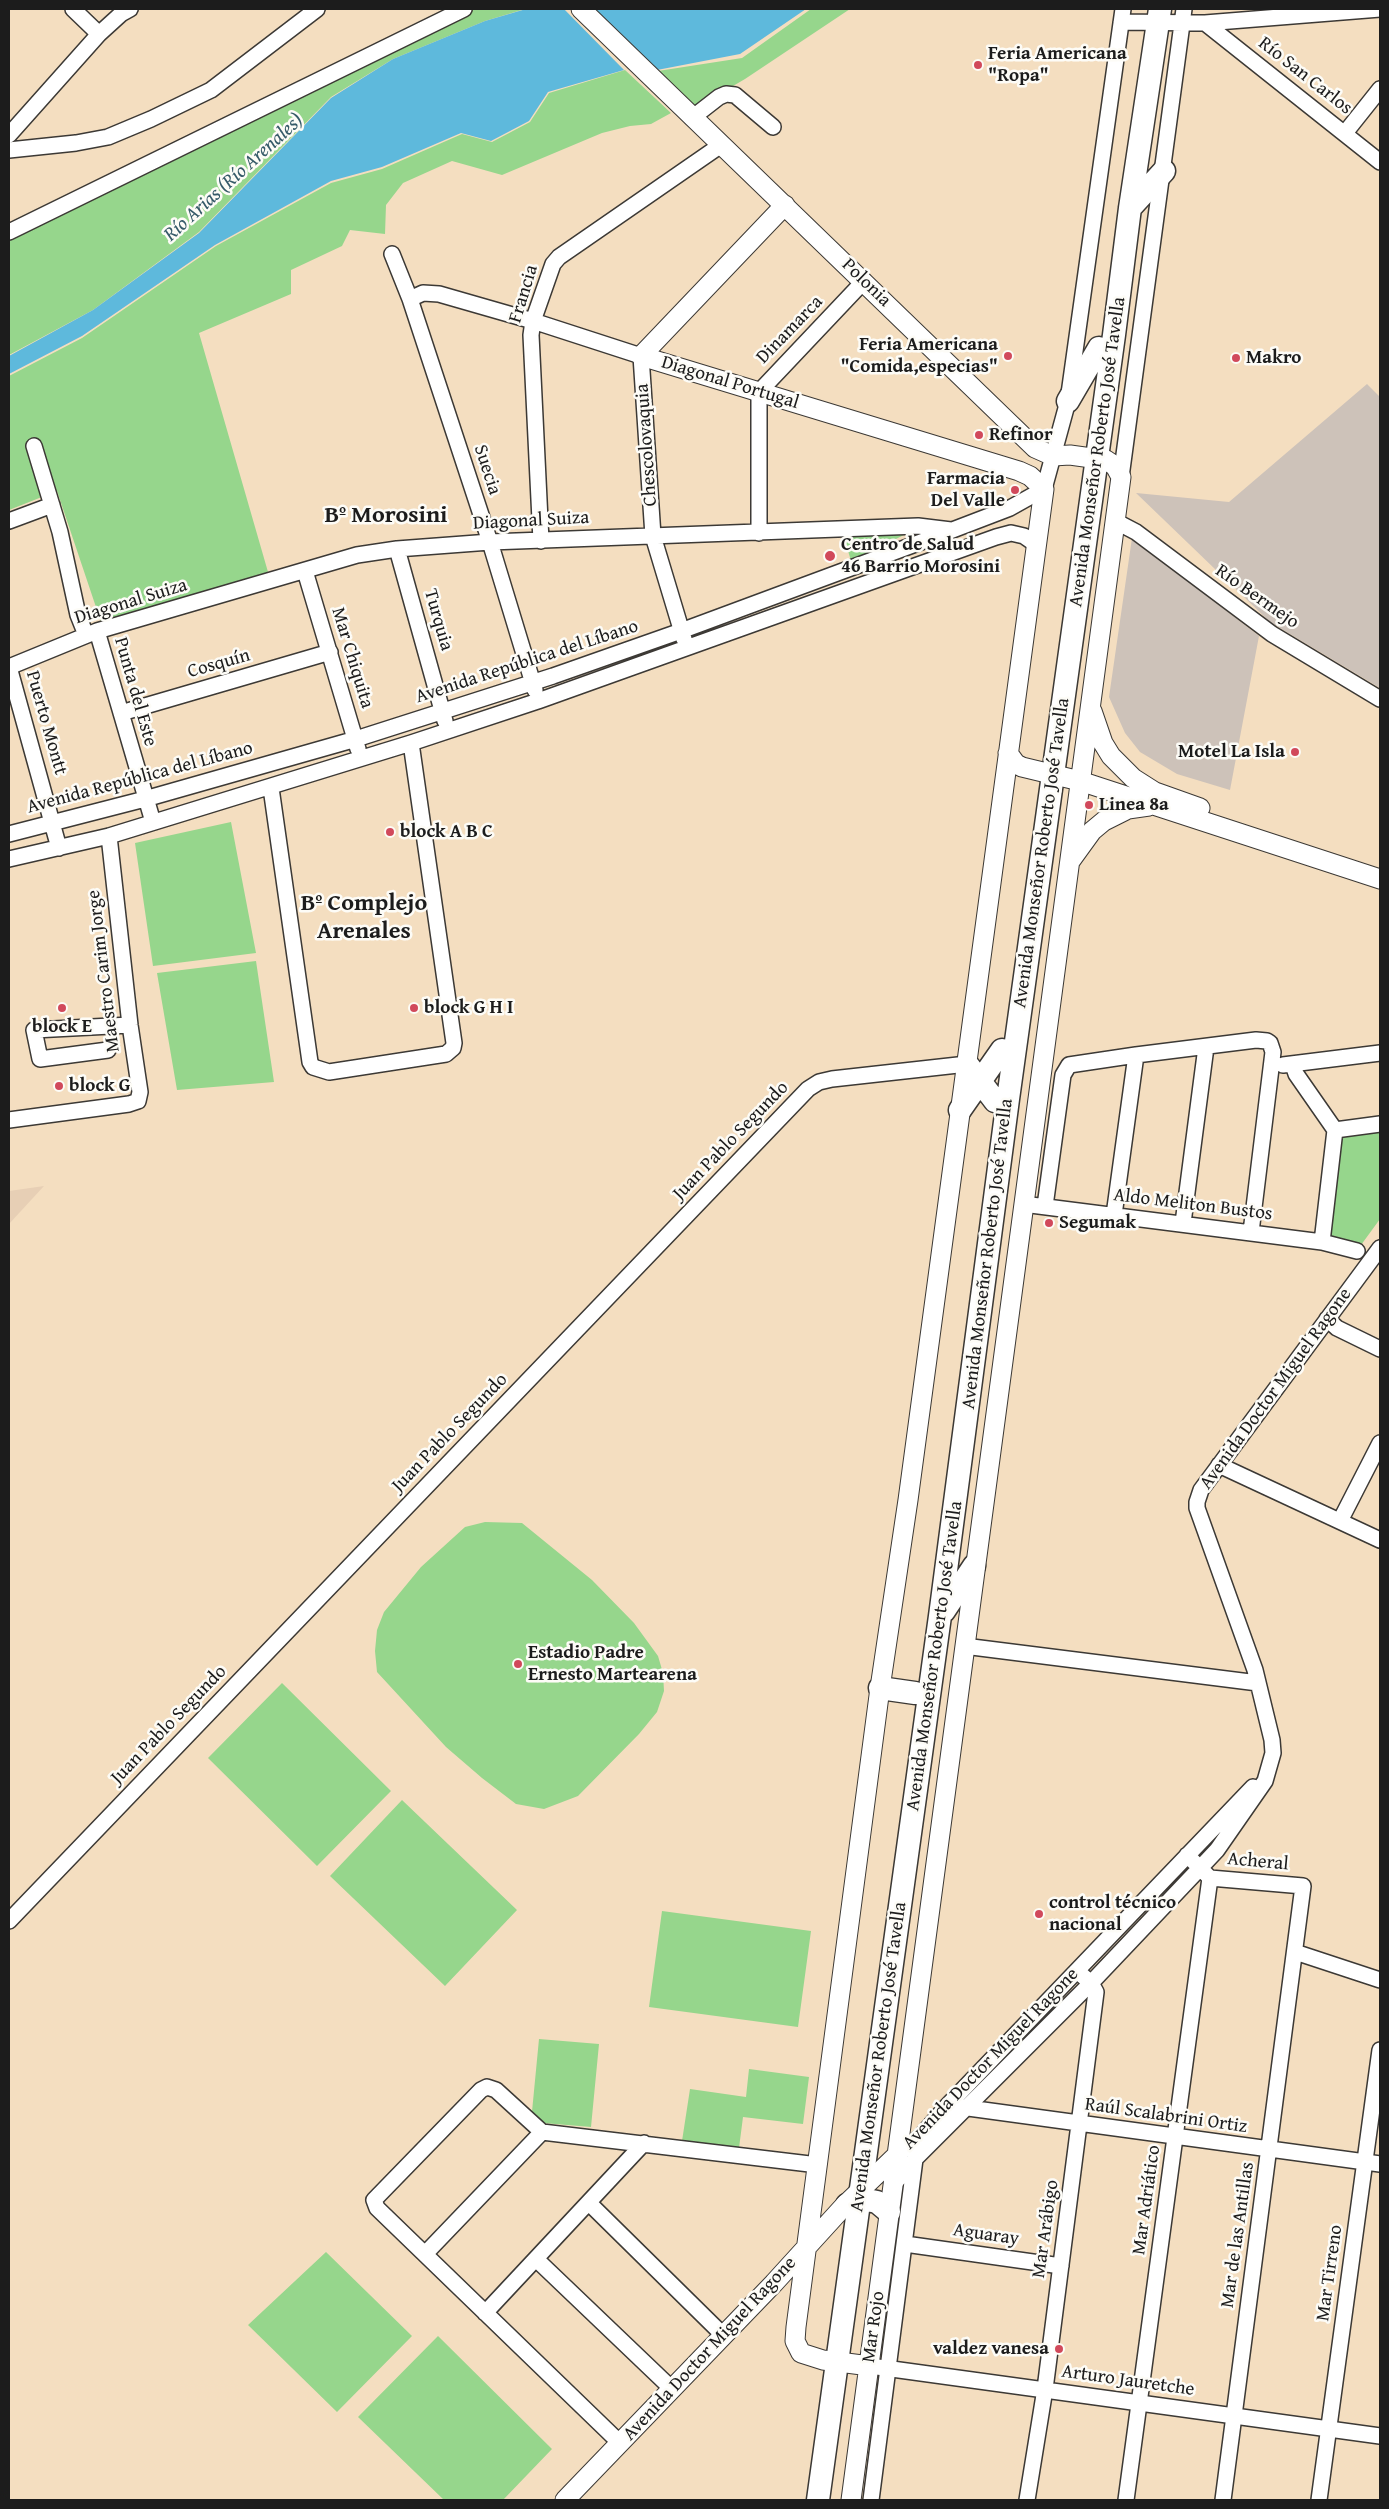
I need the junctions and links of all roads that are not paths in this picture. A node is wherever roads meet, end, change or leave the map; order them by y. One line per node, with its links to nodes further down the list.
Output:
1 (73, 9): 11 (street)
2 (130, 9): 11 (street)
3 (317, 9): 18 (street)
4 (464, 9): 24 (street)
5 (581, 9): 13 (main road, Polonia)
6 (1380, 9): 10 (street)
7 (1122, 15): 8 (street); 32 (street)
8 (1152, 16): 9 (street); 19 (highway, Avenida Monseñor Roberto José Tavella); 29 (highway, Avenida Monseñor Roberto José Tavella)
9 (1183, 16): 10 (street); 21 (street)
10 (1205, 23): 15 (street, Río San Carlos)
11 (99, 34): 16 (street)
12 (1380, 89): 15 (street)
13 (686, 112): 14 (street); 17 (main road, Polonia)
14 (772, 126)
15 (1345, 133): 20 (street, Río San Carlos)
16 (9, 135)
17 (721, 145): 22 (main road, Polonia); 28 (street, Francia)
18 (9, 150)
19 (1138, 159): 21 (highway); 23 (highway, Avenida Monseñor Roberto José Tavella)
20 (1380, 162)
21 (1158, 187): 23 (highway); 36 (street)
22 (785, 205): 26 (main road, Polonia); 30 (main road, Chescolovaquia)
23 (1130, 208): 35 (highway, Avenida Monseñor Roberto José Tavella)
24 (10, 228)
25 (392, 254): 27 (street, Suecia)
26 (864, 281): 31 (street, Dinamarca); 34 (main road, Polonia)
27 (410, 299): 28 (street, Diagonal Portugal); 45 (street, Suecia)
28 (533, 320): 30 (street, Diagonal Portugal); 44 (street, Francia)
29 (1099, 348): 32 (highway); 35 (highway, Avenida Monseñor Roberto José Tavella)
30 (641, 356): 31 (main road, Diagonal Portugal); 43 (street, Chescolovaquia)
31 (758, 392): 37 (main road, Diagonal Portugal); 42 (street, Dinamarca)
32 (1068, 401): 34 (street)
33 (34, 446): 38 (street, Punta del Este)
34 (1053, 456): 35 (main road); 37 (street)
35 (1090, 457): 36 (main road); 65 (highway, Avenida Monseñor Roberto José Tavella)
36 (1121, 477): 40 (main road)
37 (1044, 489): 41 (street, Avenida República del Líbano); 46 (main road)
38 (52, 505): 39 (street); 50 (street, Punta del Este)
39 (9, 521)
40 (1115, 521): 55 (street, Río Bermejo); 57 (main road)
41 (953, 530): 42 (street, Diagonal Suiza); 49 (street, Avenida República del Líbano)
42 (759, 533): 43 (street, Diagonal Suiza)
43 (653, 536): 44 (street, Diagonal Suiza); 49 (street, Chescolovaquia)
44 (541, 541): 45 (street, Diagonal Suiza)
45 (490, 542): 47 (street, Diagonal Suiza); 54 (street, Suecia)
46 (1037, 545): 51 (street, Avenida República del Líbano); 63 (main road)
47 (397, 549): 48 (street, Diagonal Suiza); 58 (street, Turquia)
48 (305, 571): 50 (street, Diagonal Suiza); 52 (street, Mar Chiquita)
49 (681, 631): 51 (street, Chescolovaquia); 54 (street, Avenida República del Líbano)
50 (91, 633): 53 (street, Diagonal Suiza); 59 (street, Punta del Este)
51 (687, 648): 56 (street, Avenida República del Líbano)
52 (330, 652): 59 (street, Cosquín); 61 (street, Mar Chiquita)
53 (9, 667): 71 (street, Puerto Montt)
54 (533, 682): 56 (street, Suecia); 58 (street, Avenida República del Líbano)
55 (1380, 699)
56 (538, 701): 60 (street, Avenida República del Líbano)
57 (1090, 704): 66 (main road); 77 (main road)
58 (442, 711): 60 (street, Turquia); 61 (street, Avenida República del Líbano)
59 (120, 713): 68 (street, Punta del Este)
60 (448, 731): 62 (street, Avenida República del Líbano)
61 (356, 739): 64 (street, Mar Chiquita); 68 (street, Avenida República del Líbano)
62 (411, 744): 64 (street, Avenida República del Líbano); 67 (street)
63 (1008, 753): 65 (main road); 85 (main road)
64 (361, 758): 67 (street, Avenida República del Líbano)
65 (1047, 772): 66 (main road); 82 (highway, Avenida Monseñor Roberto José Tavella); 109 (highway, Avenida Monseñor Roberto José Tavella)
66 (1080, 781): 69 (main road); 76 (main road)
67 (271, 788): 70 (street, Avenida República del Líbano)
68 (145, 799): 70 (street, Punta del Este); 71 (street, Avenida República del Líbano)
69 (1153, 806): 76 (main road); 78 (main road)
70 (152, 822): 73 (street, Avenida República del Líbano)
71 (54, 824): 72 (street, Avenida República del Líbano); 74 (street, Puerto Montt)
72 (9, 834)
73 (109, 836): 74 (street, Avenida República del Líbano); 79 (street, Maestro Carim Jorge)
74 (59, 848): 75 (street, Avenida República del Líbano)
75 (9, 859)
76 (1069, 863): 94 (main road)
77 (1380, 866)
78 (1380, 879)
79 (130, 1025): 81 (street); 91 (street, Maestro Carim Jorge)
80 (1206, 1047): 84 (street); 86 (street); 97 (street)
81 (108, 1050)
82 (1002, 1050): 88 (highway); 89 (highway, Avenida Monseñor Roberto José Tavella)
83 (1380, 1053): 87 (street)
84 (1136, 1054): 95 (street); 96 (street)
85 (967, 1064): 88 (highway); 90 (main road); 118 (street, Juan Pablo Segundo)
86 (1271, 1064): 87 (street); 98 (street)
87 (1293, 1065): 93 (street)
88 (980, 1082): 89 (highway); 90 (highway)
89 (995, 1101): 113 (highway, Avenida Monseñor Roberto José Tavella)
90 (960, 1110): 112 (main road)
91 (9, 1120)
92 (1380, 1124): 93 (street)
93 (1335, 1130): 99 (street)
94 (1023, 1204): 95 (street, Aldo Meliton Bustos); 108 (main road)
95 (1045, 1206): 96 (street, Aldo Meliton Bustos)
96 (1114, 1215): 97 (street, Aldo Meliton Bustos)
97 (1183, 1223): 98 (street, Aldo Meliton Bustos)
98 (1251, 1232): 99 (street, Aldo Meliton Bustos)
99 (1322, 1242): 101 (street, Aldo Meliton Bustos)
100 (1380, 1248): 102 (street, Avenida Doctor Miguel Ragone)
101 (1358, 1251)
102 (1327, 1319): 103 (street); 105 (street, Avenida Doctor Miguel Ragone)
103 (1380, 1349)
104 (1380, 1443): 106 (street)
105 (1219, 1465): 106 (street); 111 (street, Avenida Doctor Miguel Ragone)
106 (1340, 1521): 107 (street)
107 (1380, 1540)
108 (974, 1566): 109 (highway); 110 (main road)
109 (940, 1616): 134 (highway, Avenida Monseñor Roberto José Tavella)
110 (964, 1646): 111 (street); 131 (main road)
111 (1258, 1683): 114 (street, Avenida Doctor Miguel Ragone)
112 (880, 1688): 113 (highway); 133 (main road)
113 (915, 1692): 134 (highway, Avenida Monseñor Roberto José Tavella)
114 (1269, 1766): 115 (street, Avenida Doctor Miguel Ragone); 116 (street, Avenida Doctor Miguel Ragone)
115 (1187, 1855): 116 (street); 120 (street, Avenida Doctor Miguel Ragone)
116 (1206, 1873): 117 (street, Acheral); 122 (street, Avenida Doctor Miguel Ragone); 128 (street, Mar Adriático)
117 (1302, 1886): 119 (street, Mar de las Antillas)
118 (9, 1921)
119 (1295, 1952): 121 (street); 130 (street, Mar de las Antillas)
120 (1077, 1971): 122 (street); 124 (street, Avenida Doctor Miguel Ragone)
121 (1380, 1980)
122 (1091, 1983): 125 (street, Avenida Doctor Miguel Ragone); 126 (street, Mar Arábigo)
123 (1380, 2050): 132 (street, Mar Tirreno)
124 (948, 2105): 125 (street, Raúl Scalabrini Ortiz); 131 (street, Avenida Doctor Miguel Ragone)
125 (968, 2108): 126 (street, Raúl Scalabrini Ortiz); 131 (street, Avenida Doctor Miguel Ragone)
126 (1080, 2124): 128 (street, Raúl Scalabrini Ortiz); 141 (street, Mar Arábigo)
127 (542, 2132): 129 (street); 139 (street); 139 (street)
128 (1176, 2136): 130 (street, Raúl Scalabrini Ortiz); 151 (street, Mar Adriático)
129 (644, 2143): 133 (street); 135 (street)
130 (1269, 2150): 132 (street, Raúl Scalabrini Ortiz); 152 (street, Mar de las Antillas)
131 (907, 2156): 134 (main road, Avenida Doctor Miguel Ragone); 136 (main road); 137 (street, Mar Rojo)
132 (1373, 2163): 153 (street, Mar Tirreno)
133 (818, 2165): 138 (main road)
134 (856, 2198): 136 (highway); 138 (main road, Avenida Doctor Miguel Ragone); 146 (highway, Avenida Monseñor Roberto José Tavella)
135 (589, 2203): 140 (street); 145 (street)
136 (889, 2212): 147 (main road)
137 (906, 2244): 141 (street, Aguaray); 148 (street, Mar Rojo)
138 (807, 2246): 142 (main road, Avenida Doctor Miguel Ragone); 143 (main road)
139 (425, 2254): 144 (street)
140 (536, 2259): 144 (street); 149 (street)
141 (1062, 2266): 150 (street, Mar Arábigo)
142 (774, 2283): 143 (main road); 145 (main road, Avenida Doctor Miguel Ragone)
143 (801, 2289): 146 (main road)
144 (486, 2313): 155 (street)
145 (723, 2335): 149 (main road, Avenida Doctor Miguel Ragone)
146 (830, 2360): 147 (main road); 157 (highway, Avenida Monseñor Roberto José Tavella); 158 (highway, Avenida Monseñor Roberto José Tavella)
147 (870, 2366): 148 (street, Arturo Jauretche); 159 (main road)
148 (889, 2369): 150 (street, Arturo Jauretche); 160 (street, Mar Rojo)
149 (671, 2388): 155 (main road, Avenida Doctor Miguel Ragone)
150 (1045, 2389): 151 (street, Arturo Jauretche); 161 (street, Mar Arábigo)
151 (1140, 2402): 152 (street, Arturo Jauretche); 162 (street, Mar Adriático)
152 (1233, 2416): 153 (street, Arturo Jauretche); 163 (street, Mar de las Antillas)
153 (1329, 2429): 154 (street, Arturo Jauretche); 164 (street, Mar Tirreno)
154 (1380, 2436)
155 (620, 2443): 156 (main road, Avenida Doctor Miguel Ragone)
156 (565, 2500)
157 (804, 2500)
158 (818, 2500)
159 (851, 2500)
160 (877, 2500)
161 (1026, 2500)
162 (1126, 2500)
163 (1223, 2500)
164 (1319, 2500)

